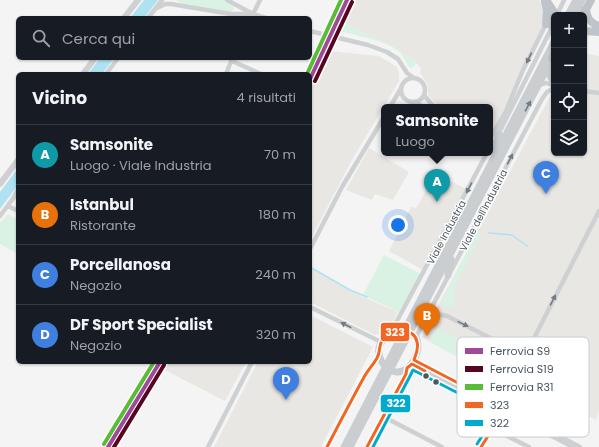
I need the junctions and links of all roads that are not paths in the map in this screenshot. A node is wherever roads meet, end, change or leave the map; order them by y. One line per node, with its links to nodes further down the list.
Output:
1 (138, 0): 19 (main road)
2 (162, 0): 12 (street)
3 (174, 0): 11 (street)
4 (227, 0): 21 (street)
5 (260, 0): 21 (street)
6 (545, 0): 13 (highway)
7 (564, 0): 14 (street)
8 (576, 0): 15 (main road)
9 (582, 0): 16 (main road)
10 (591, 0): 17 (highway)
11 (178, 4): 12 (street); 21 (street)
12 (155, 9): 20 (street)
13 (554, 12)
14 (558, 12)
15 (570, 12)
16 (576, 12)
17 (584, 12)
18 (587, 15): 23 (highway)
19 (126, 16)
20 (150, 16)
21 (252, 16)
22 (551, 24): 58 (street); 59 (street, one-way to 59)
23 (599, 26)
24 (313, 31): 34 (street)
25 (587, 31): 26 (highway)
26 (599, 32)
27 (551, 48): 44 (main road)
28 (94, 60): 35 (main road)
29 (116, 60): 36 (street)
30 (232, 60): 37 (street)
31 (234, 60): 38 (street)
32 (551, 60): 33 (main road)
33 (548, 67): 40 (main road); 42 (main road)
34 (404, 69): 39 (street); 41 (street)
35 (84, 72)
36 (108, 72)
37 (227, 72)
38 (257, 72)
39 (414, 78): 41 (street); 49 (street)
40 (551, 79)
41 (404, 82): 45 (street)
42 (540, 84): 43 (street); 44 (street); 51 (street); 73 (main road, one-way to 42)
43 (551, 84)
44 (530, 89): 65 (main road)
45 (400, 90): 50 (street); 53 (street)
46 (551, 90): 51 (street, Viale dell'Industria)
47 (587, 91): 48 (street)
48 (599, 93)
49 (424, 95): 52 (street); 56 (street)
50 (404, 99): 52 (street); 54 (street)
51 (542, 99): 74 (street, Viale dell'Industria, one-way to 51)
52 (416, 102): 55 (street)
53 (392, 104)
54 (392, 104)
55 (419, 104)
56 (432, 104)
57 (381, 122): 72 (street)
58 (499, 134): 60 (street); 61 (main road)
59 (493, 137)
60 (493, 139)
61 (493, 154)
62 (485, 156): 77 (street, Viale Industria, one-way to 77)
63 (493, 156): 65 (main road)
64 (16, 163): 66 (main road)
65 (489, 168): 78 (main road)
66 (0, 184)
67 (16, 193): 68 (street)
68 (8, 206): 69 (street); 71 (street)
69 (16, 211)
70 (599, 211): 80 (street, one-way to 70)
71 (0, 216)
72 (312, 245)
73 (452, 253): 74 (main road); 78 (main road)
74 (448, 275): 76 (street, Viale dell'Industria)
75 (312, 308): 81 (street, one-way to 75)
76 (425, 319): 78 (street, Viale dell'Industria); 79 (street, one-way to 79)
77 (390, 334): 78 (main road); 81 (main road)
78 (410, 334): 84 (main road); 85 (main road)
79 (488, 337)
80 (535, 337)
81 (381, 342): 82 (main road)
82 (379, 356): 85 (main road); 93 (street)
83 (251, 364): 92 (street)
84 (411, 364): 85 (main road); 86 (street); 87 (street)
85 (388, 369): 94 (main road); 95 (main road)
86 (457, 387)
87 (384, 417): 96 (street); 97 (street)
88 (488, 437): 98 (street)
89 (509, 437): 99 (street)
90 (556, 437): 91 (street)
91 (573, 446): 100 (street)
92 (208, 447)
93 (327, 447)
94 (344, 447)
95 (350, 447)
96 (368, 447)
97 (442, 447)
98 (481, 447)
99 (528, 447)
100 (580, 447)

